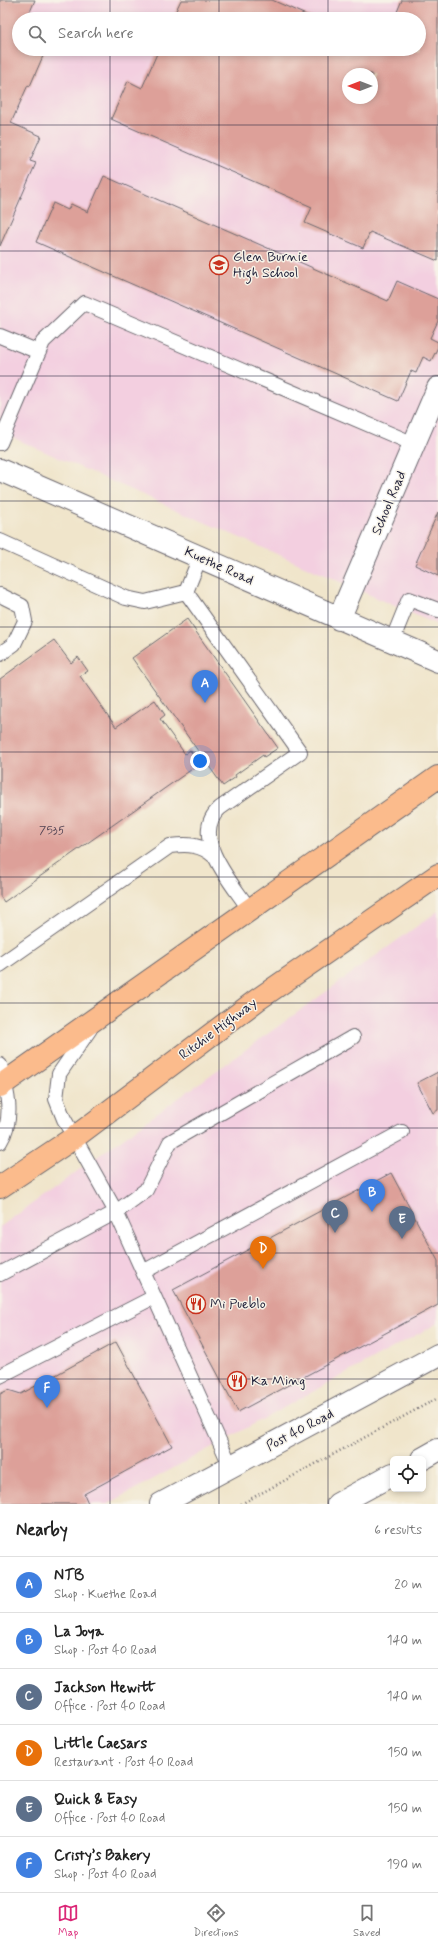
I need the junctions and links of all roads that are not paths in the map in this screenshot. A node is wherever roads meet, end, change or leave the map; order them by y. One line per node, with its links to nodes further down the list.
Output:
1 (0, 336): 2 (lane)
2 (39, 352): 4 (lane); 5 (lane)
3 (438, 388): 5 (street, School Road)
4 (0, 443)
5 (414, 444): 12 (street, School Road)
6 (1, 474): 8 (street, Kuethe Road)
7 (0, 541): 9 (lane)
8 (200, 557): 9 (lane); 12 (street, Kuethe Road)
9 (186, 592): 17 (lane)
10 (0, 595): 14 (lane)
11 (438, 610): 13 (lane)
12 (339, 619): 13 (street, Kuethe Road)
13 (392, 641): 15 (street, Kuethe Road)
14 (0, 654)
15 (438, 660)
16 (438, 777): 19 (main road)
17 (214, 856): 19 (lane); 20 (lane)
18 (438, 875): 25 (main road, Ritchie Highway)
19 (249, 909): 21 (main road)
20 (0, 965)
21 (106, 1010): 23 (main road); 25 (lane)
22 (353, 1037): 28 (lane)
23 (2, 1077): 26 (lane)
24 (402, 1132): 29 (lane)
25 (75, 1137): 27 (main road, Ritchie Highway); 28 (lane)
26 (0, 1142)
27 (0, 1187)
28 (116, 1212): 29 (lane); 30 (lane)
29 (143, 1272): 31 (lane)
30 (0, 1274)
31 (154, 1297): 33 (lane); 36 (lane)
32 (438, 1355): 36 (street, Post 40 Road)
33 (0, 1376)
34 (438, 1450): 35 (street)
35 (426, 1457)
36 (231, 1467): 38 (street, Post 40 Road)
37 (390, 1476): 39 (street)
38 (161, 1504)
39 (338, 1504)

